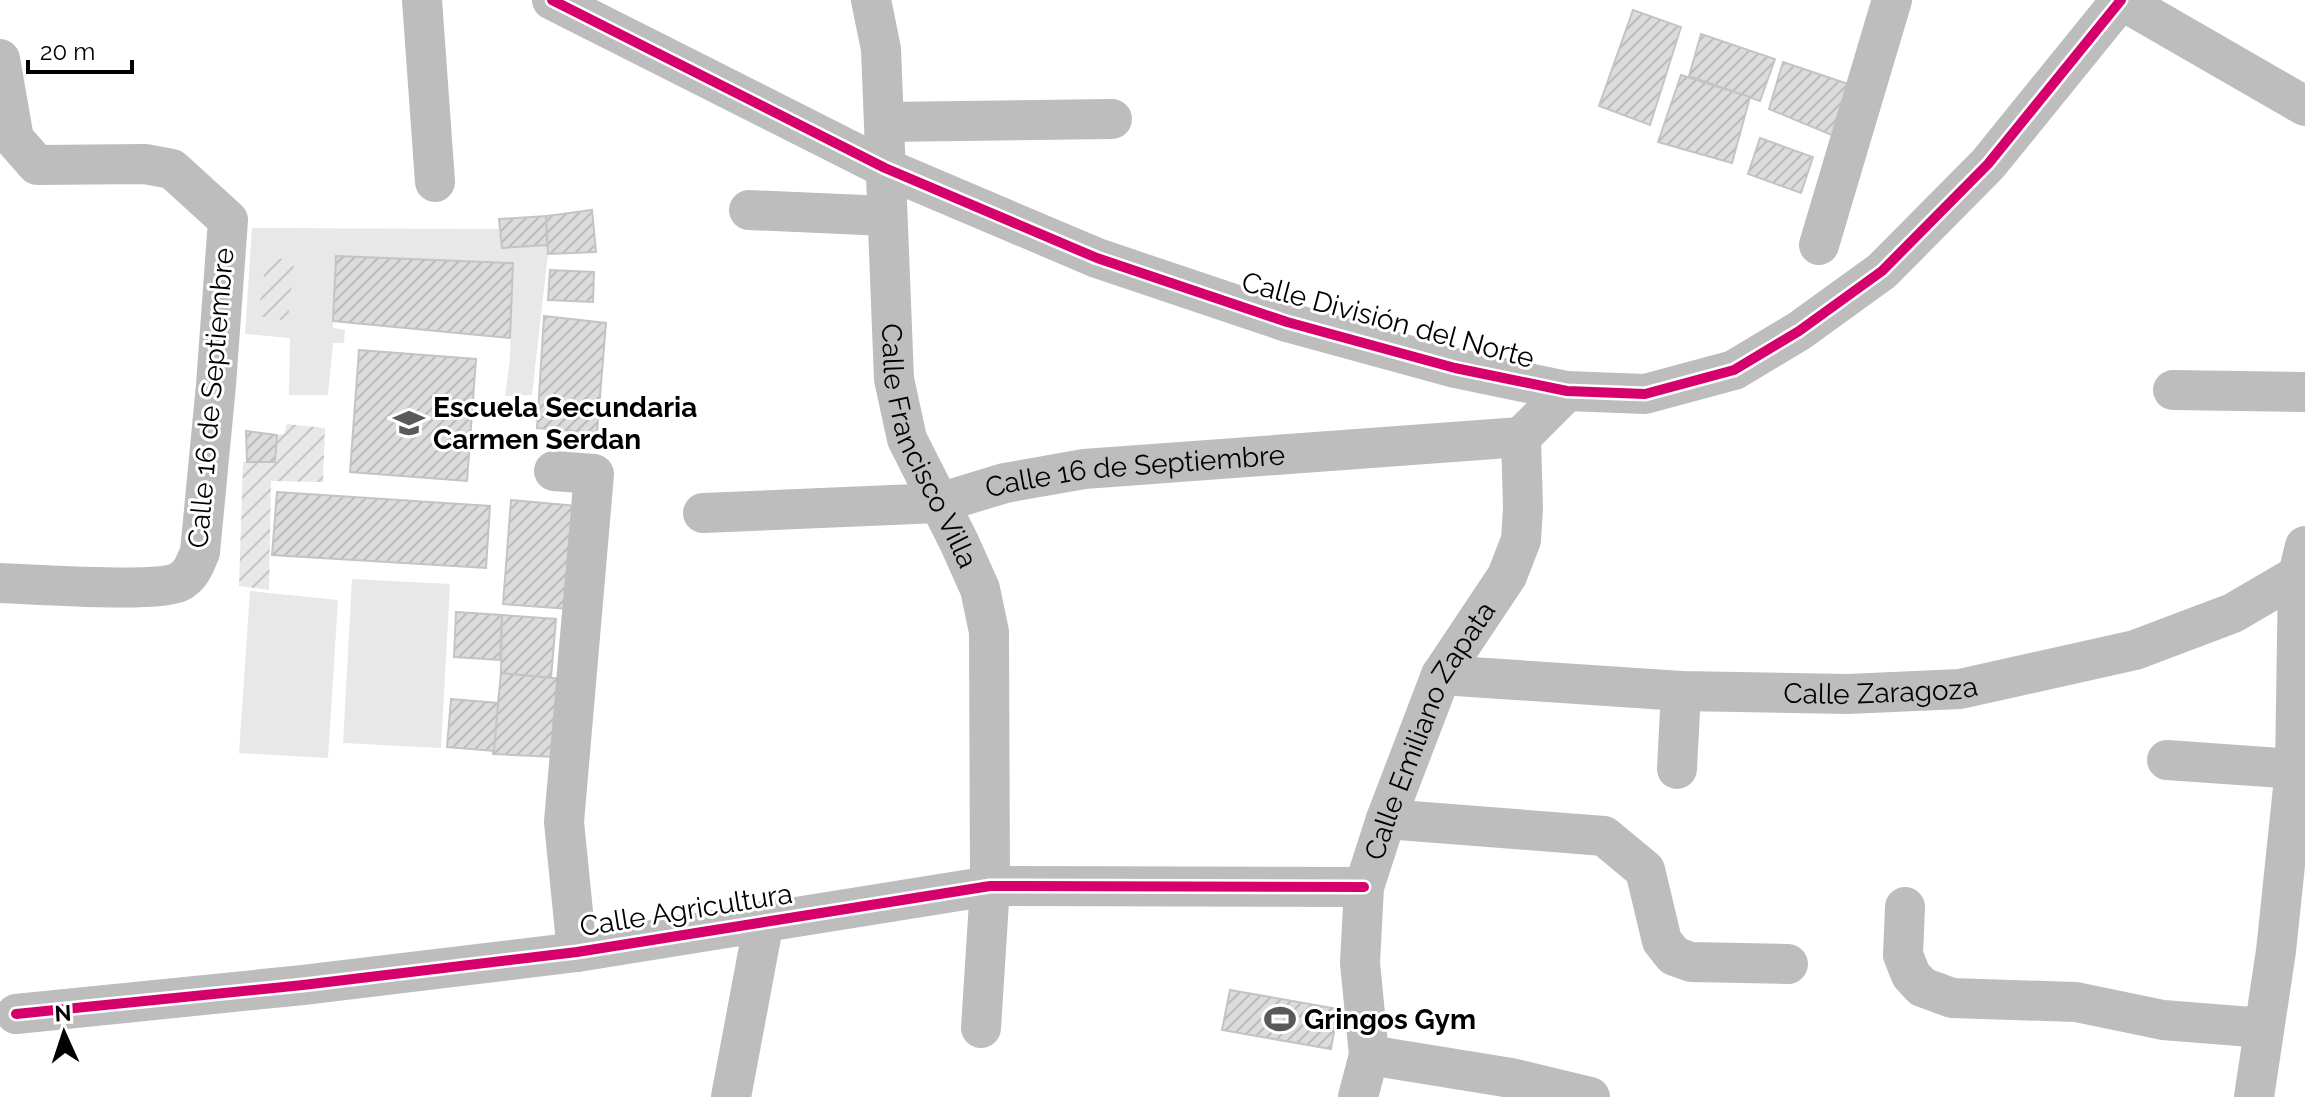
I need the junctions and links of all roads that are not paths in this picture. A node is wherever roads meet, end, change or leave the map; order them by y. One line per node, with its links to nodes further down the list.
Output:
1 (422, 0): 11 (street)
2 (552, 0): 10 (street, Calle División del Norte)
3 (871, 0): 9 (street, Calle Francisco Villa)
4 (1892, 0): 14 (street)
5 (2121, 0): 7 (street); 16 (street, Calle División del Norte)
6 (0, 59): 23 (street, Calle 16 de Septiembre)
7 (2305, 106)
8 (1112, 119): 9 (street)
9 (885, 122): 10 (street, Calle Francisco Villa)
10 (885, 168): 13 (street, Calle Francisco Villa); 16 (street, Calle División del Norte)
11 (435, 182)
12 (749, 210): 13 (street)
13 (887, 216): 20 (street, Calle Francisco Villa)
14 (1819, 245)
15 (2173, 390): 17 (street)
16 (1567, 391): 18 (street)
17 (2305, 392)
18 (1521, 437): 20 (street, Calle 16 de Septiembre); 24 (street, Calle Emiliano Zapata)
19 (554, 471): 34 (street)
20 (939, 503): 21 (street, Calle 16 de Septiembre); 30 (street, Calle Francisco Villa)
21 (703, 513)
22 (2303, 557): 25 (street, Calle Zaragoza); 28 (street, Calle Zaragoza)
23 (0, 583)
24 (1441, 675): 25 (street, Calle Zaragoza); 29 (street, Calle Emiliano Zapata)
25 (1681, 691): 27 (street)
26 (2167, 760): 28 (street)
27 (1677, 769)
28 (2295, 769): 38 (street, Calle Zaragoza)
29 (1386, 819): 31 (street, Calle Emiliano Zapata); 35 (street)
30 (990, 886): 31 (street, Calle Agricultura); 33 (street, Calle Agricultura); 37 (street, Calle Francisco Villa)
31 (1364, 887): 39 (street, Calle Emiliano Zapata)
32 (1905, 907): 38 (street)
33 (764, 921): 34 (street, Calle Agricultura); 40 (street)
34 (577, 952): 36 (street, Calle Agricultura)
35 (1788, 964)
36 (5, 1015)
37 (981, 1028)
38 (2264, 1028): 43 (street, Calle Zaragoza)
39 (1369, 1055): 41 (street, Calle Emiliano Zapata); 42 (street)
40 (731, 1097)
41 (1358, 1097)
42 (1590, 1097)
43 (2254, 1097)

